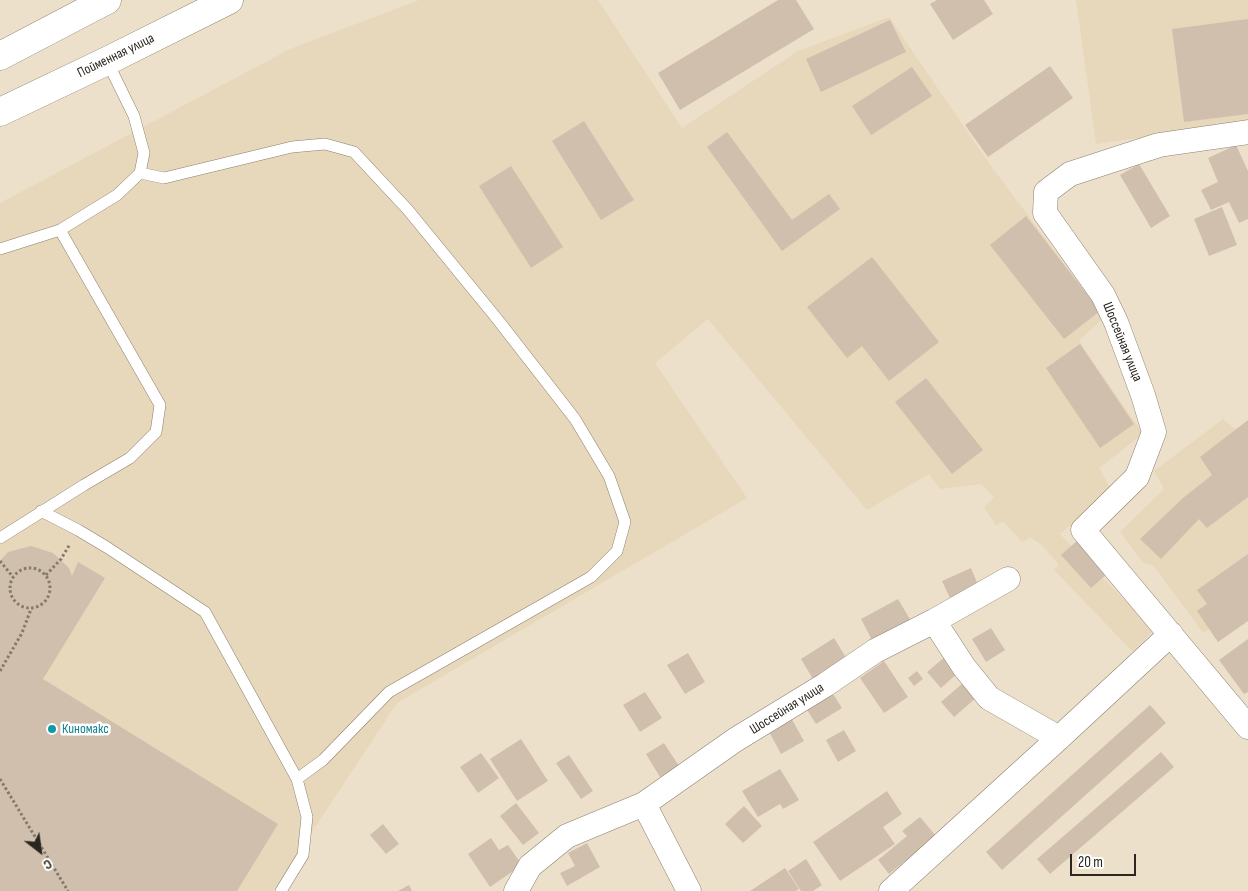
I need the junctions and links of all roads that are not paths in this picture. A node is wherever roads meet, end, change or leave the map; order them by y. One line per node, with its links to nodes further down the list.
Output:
1 (107, 0): 3 (main road)
2 (229, 0): 4 (main road, Пойменная улица)
3 (0, 56)
4 (107, 62): 5 (main road, Пойменная улица); 7 (lane)
5 (1, 112)
6 (1248, 132): 14 (street, Шоссейная улица)
7 (140, 174): 8 (lane); 17 (lane)
8 (60, 230): 9 (lane); 10 (lane)
9 (0, 250)
10 (41, 511): 11 (lane); 17 (lane)
11 (0, 538)
12 (1008, 580): 13 (street, Шоссейная улица)
13 (934, 621): 16 (street); 18 (street, Шоссейная улица)
14 (1171, 634): 15 (street, Шоссейная улица); 16 (street)
15 (1248, 727)
16 (1059, 738): 22 (street)
17 (296, 779): 19 (lane)
18 (644, 804): 20 (street, Шоссейная улица); 21 (street)
19 (281, 891)
20 (516, 891)
21 (689, 891)
22 (891, 891)

